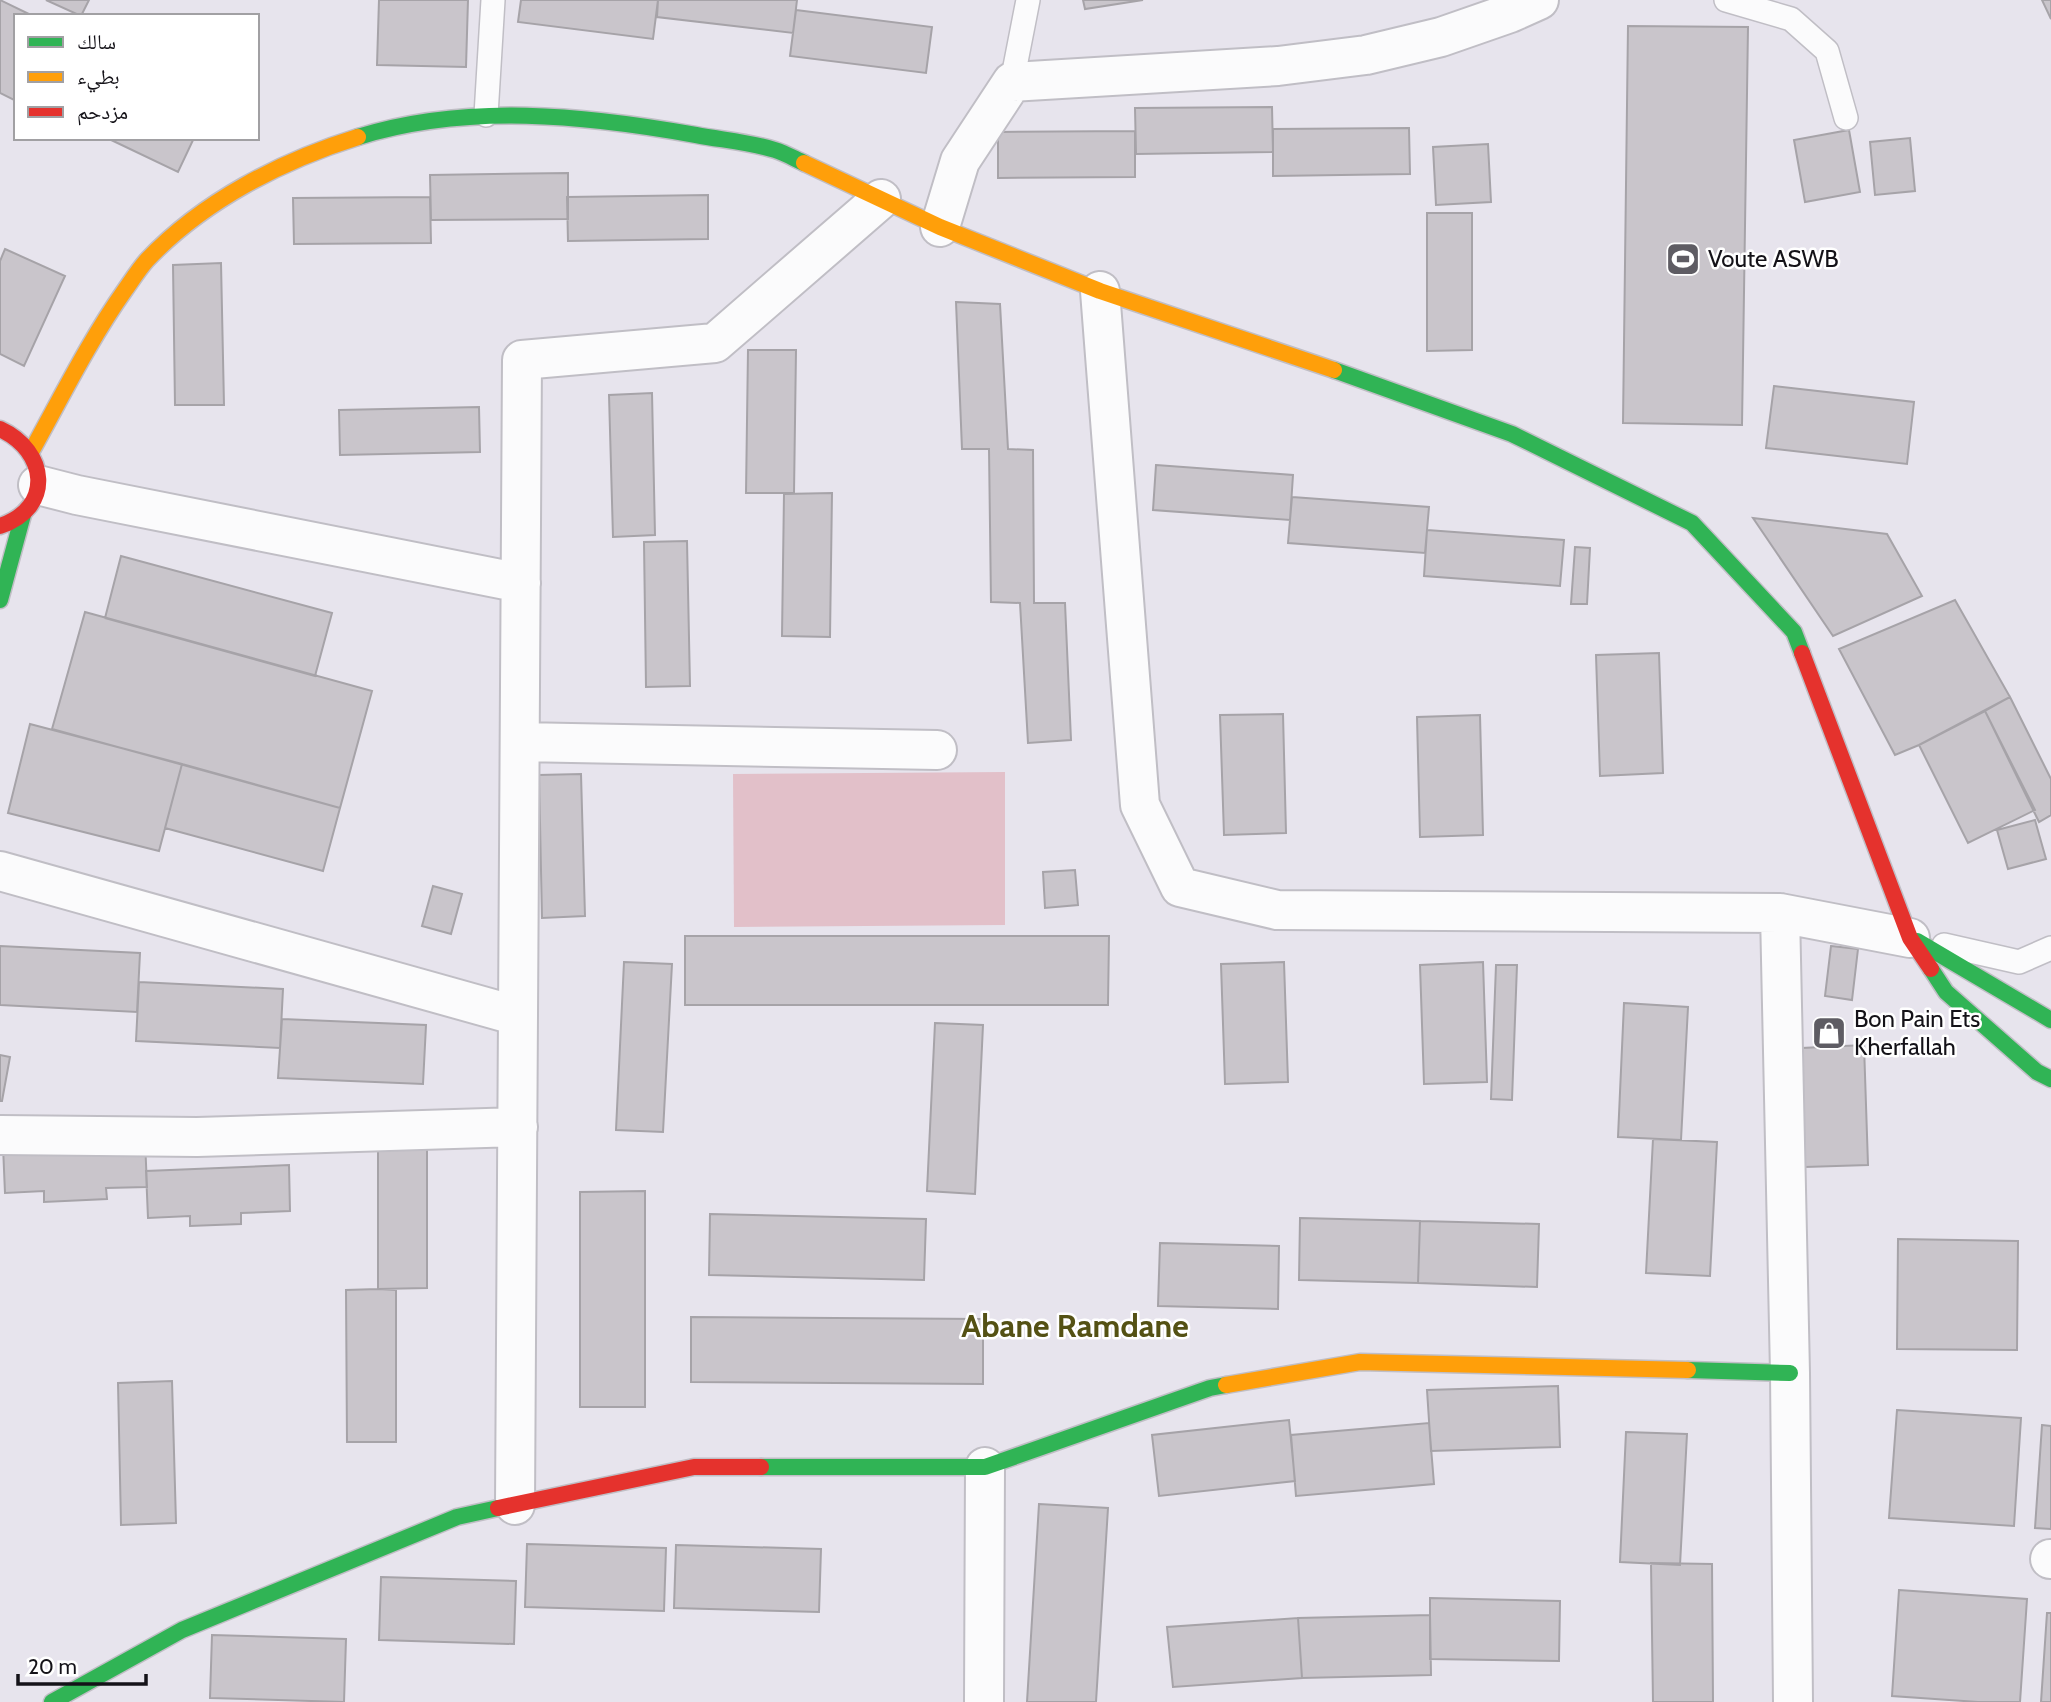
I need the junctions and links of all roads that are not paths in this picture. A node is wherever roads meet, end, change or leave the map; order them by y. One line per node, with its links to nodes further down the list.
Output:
1 (493, 0): 6 (lane)
2 (1028, 0): 5 (lane)
3 (1539, 0): 5 (street)
4 (1726, 0): 7 (lane)
5 (1012, 82): 9 (street)
6 (486, 115): 8 (street); 12 (street)
7 (1846, 118)
8 (881, 199): 9 (street); 14 (street)
9 (940, 227): 10 (street)
10 (1100, 291): 19 (street); 20 (street)
11 (0, 429): 12 (street)
12 (31, 484): 13 (street); 14 (street); 15 (street)
13 (0, 526)
14 (521, 583): 16 (street)
15 (0, 600)
16 (520, 742): 17 (street); 22 (street)
17 (937, 750)
18 (0, 871): 22 (street)
19 (1780, 912): 20 (street); 27 (street)
20 (1910, 938): 21 (lane); 23 (street); 24 (street)
21 (2051, 948)
22 (518, 1016): 25 (street)
23 (2051, 1020)
24 (2051, 1079)
25 (518, 1127): 26 (street); 29 (street)
26 (0, 1135)
27 (1790, 1373): 28 (street); 32 (street)
28 (985, 1467): 29 (street); 31 (street)
29 (515, 1505): 30 (street)
30 (52, 1702)
31 (984, 1702)
32 (1793, 1702)

